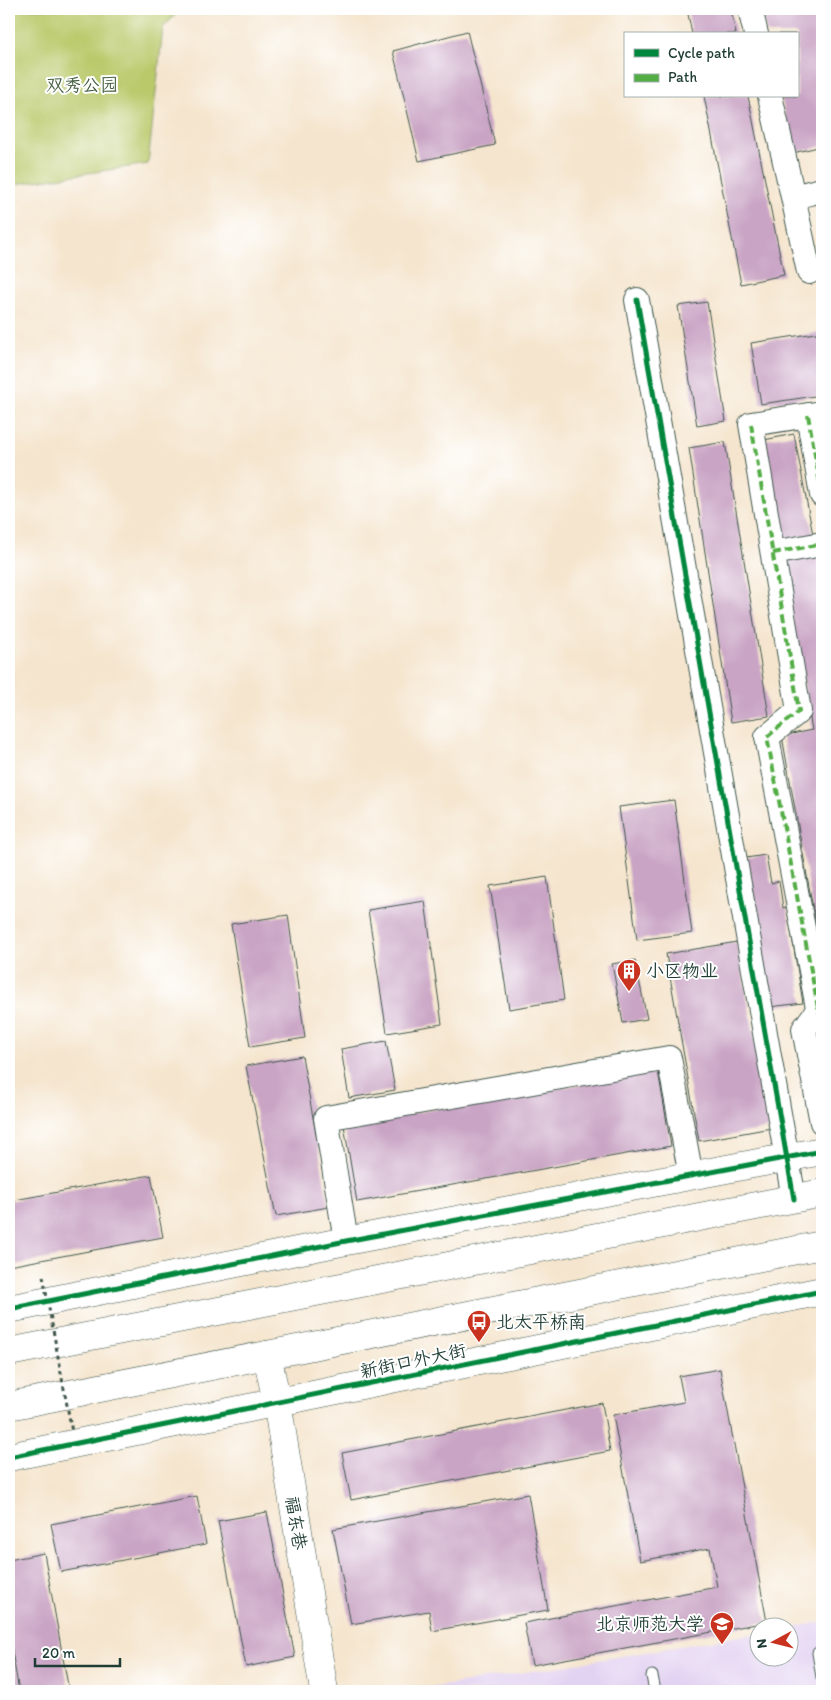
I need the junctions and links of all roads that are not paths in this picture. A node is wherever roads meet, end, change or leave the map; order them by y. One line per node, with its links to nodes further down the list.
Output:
1 (750, 9): 2 (street)
2 (756, 32)
3 (770, 98): 5 (street)
4 (822, 190): 5 (street)
5 (793, 197): 6 (street)
6 (809, 272)
7 (637, 300): 15 (street)
8 (815, 414): 9 (street); 11 (street)
9 (822, 495)
10 (822, 544): 11 (street)
11 (773, 553): 12 (street)
12 (821, 1012): 13 (street)
13 (822, 1122)
14 (822, 1151): 15 (street)
15 (788, 1158): 16 (street); 18 (street)
16 (691, 1176): 19 (street); 19 (street)
17 (822, 1193): 18 (street)
18 (794, 1198): 23 (street)
19 (346, 1241): 22 (street)
20 (822, 1245): 24 (street, 新街口外大街)
21 (822, 1291): 25 (street, 新街口外大街)
22 (9, 1309)
23 (9, 1352)
24 (267, 1355): 25 (street, 福东巷); 26 (street, 新街口外大街)
25 (277, 1402): 27 (street, 新街口外大街); 31 (street, 福东巷)
26 (9, 1406)
27 (9, 1457)
28 (818, 1653): 30 (lane)
29 (652, 1676): 32 (lane)
30 (822, 1677)
31 (324, 1691)
32 (655, 1691)

